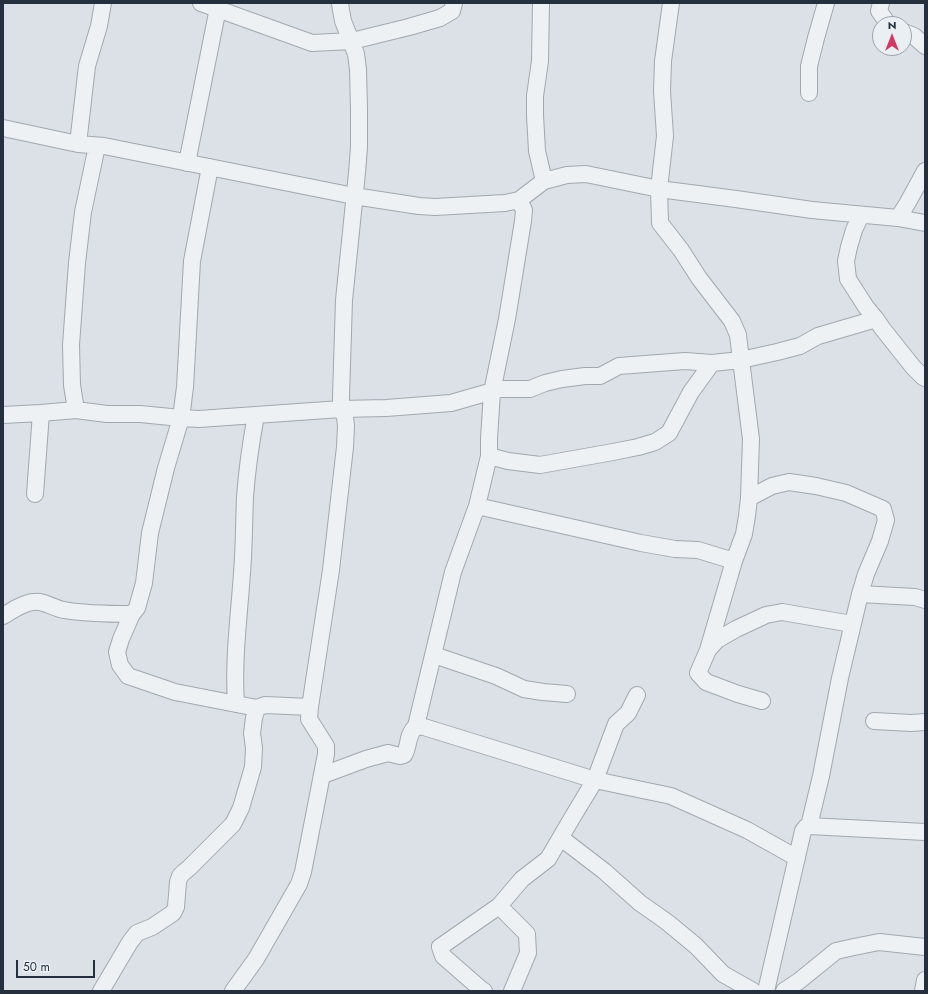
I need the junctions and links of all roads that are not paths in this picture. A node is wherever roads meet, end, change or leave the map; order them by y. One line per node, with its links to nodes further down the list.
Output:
1 (103, 3): 16 (street)
2 (201, 3): 9 (street)
3 (340, 3): 12 (street)
4 (454, 3): 12 (street)
5 (541, 3): 21 (street)
6 (671, 3): 22 (street)
7 (826, 3): 14 (street)
8 (881, 3): 10 (street)
9 (218, 6): 12 (street); 18 (street)
10 (882, 16)
11 (912, 35): 13 (street)
12 (352, 41): 23 (street)
13 (925, 46)
14 (809, 93)
15 (3, 128): 16 (street)
16 (78, 144): 17 (street)
17 (97, 146): 18 (street); 34 (street)
18 (188, 163): 19 (street)
19 (210, 168): 23 (street); 38 (street)
20 (925, 170): 26 (street)
21 (544, 181): 22 (street); 24 (street)
22 (659, 189): 25 (street); 29 (street)
23 (354, 196): 24 (street); 33 (street)
24 (519, 200): 32 (street)
25 (861, 215): 26 (street); 28 (street)
26 (898, 218): 27 (street)
27 (925, 222)
28 (876, 319): 29 (street); 31 (street)
29 (741, 360): 30 (street); 41 (street)
30 (712, 364): 32 (street); 39 (street)
31 (925, 378)
32 (492, 392): 33 (street); 39 (street)
33 (341, 409): 37 (street); 55 (street)
34 (76, 410): 35 (street); 38 (street)
35 (41, 413): 36 (street); 40 (street)
36 (3, 415)
37 (256, 415): 38 (street); 54 (street)
38 (181, 418): 46 (street)
39 (489, 456): 42 (street)
40 (35, 494)
41 (749, 498): 43 (street); 44 (street)
42 (477, 506): 43 (street); 50 (street)
43 (734, 561): 49 (street)
44 (860, 594): 45 (street); 48 (street)
45 (925, 600)
46 (132, 614): 47 (street); 54 (street)
47 (3, 616)
48 (852, 624): 49 (street); 64 (street)
49 (708, 650): 53 (street)
50 (434, 655): 51 (street); 59 (street)
51 (567, 694)
52 (637, 695): 63 (street)
53 (762, 701)
54 (236, 704): 56 (street)
55 (310, 707): 56 (street); 60 (street)
56 (257, 708): 71 (street)
57 (874, 721): 58 (street)
58 (925, 722)
59 (416, 726): 61 (street); 63 (street)
60 (326, 754): 61 (street); 62 (street)
61 (351, 765): 62 (street)
62 (323, 775): 72 (street)
63 (595, 780): 66 (street); 67 (street)
64 (809, 826): 65 (street); 67 (street)
65 (925, 832)
66 (561, 838): 68 (street); 75 (street)
67 (797, 858): 76 (street)
68 (499, 906): 73 (street); 74 (street)
69 (925, 947): 77 (street)
70 (925, 980): 78 (street)
71 (101, 991)
72 (233, 991)
73 (484, 991)
74 (512, 991)
75 (753, 991)
76 (766, 991)
77 (784, 991)
78 (923, 991)

